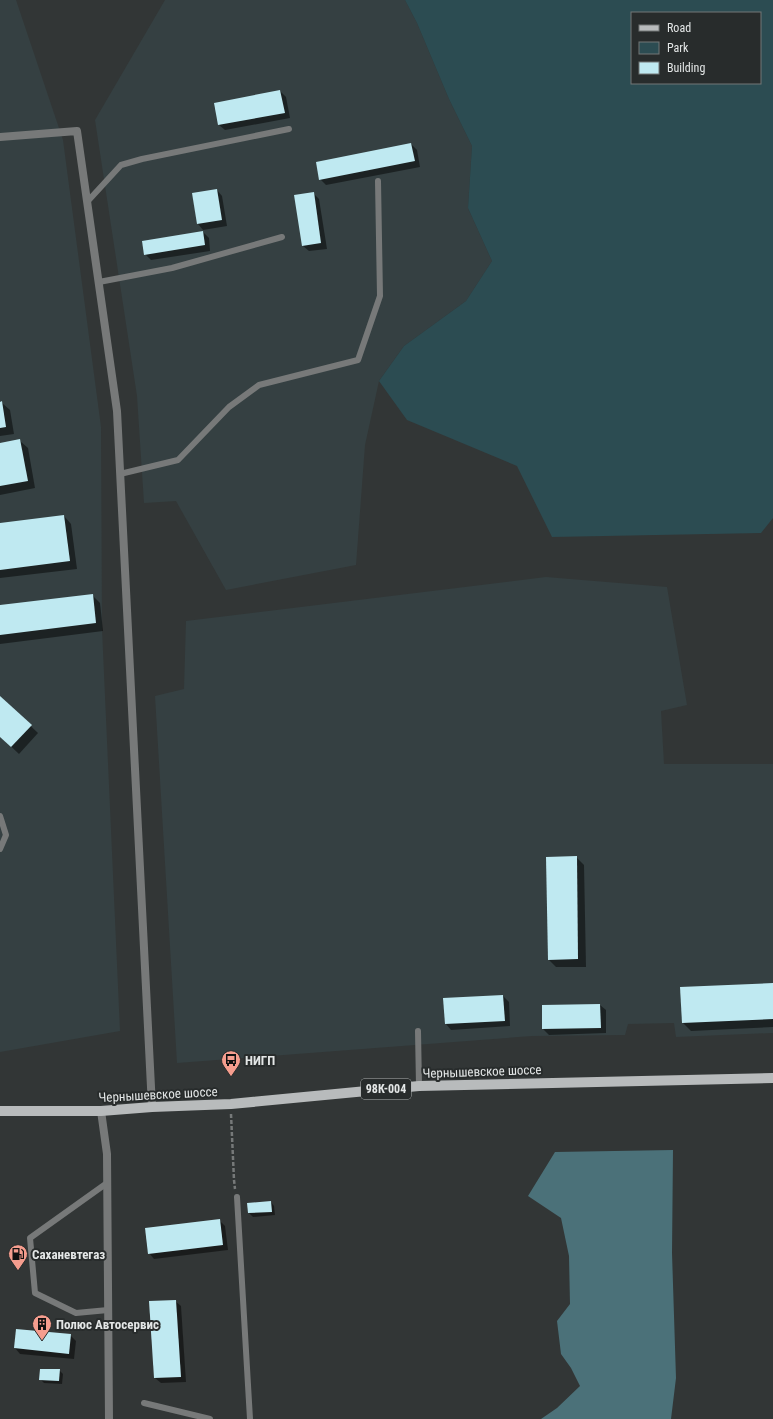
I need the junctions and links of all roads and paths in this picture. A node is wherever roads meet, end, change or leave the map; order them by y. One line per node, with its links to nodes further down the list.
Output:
1 (289, 129): 4 (lane)
2 (0, 137): 4 (street)
3 (378, 181): 7 (lane)
4 (87, 202): 6 (street)
5 (282, 237): 6 (lane)
6 (99, 282): 7 (street)
7 (120, 474): 14 (street)
8 (0, 816): 9 (lane)
9 (0, 849)
10 (418, 1031): 12 (lane)
11 (773, 1078): 12 (main road, Чернышевское шоссе / 98К-004)
12 (419, 1086): 13 (main road, Чернышевское шоссе / 98К-004)
13 (231, 1104): 14 (main road, Чернышевское шоссе / 98К-004); 17 (path)
14 (152, 1107): 16 (main road, Чернышевское шоссе / 98К-004)
15 (0, 1111): 16 (main road, Чернышевское шоссе / 98К-004)
16 (101, 1111): 18 (street)
17 (234, 1180)
18 (107, 1183): 20 (street); 20 (lane)
19 (237, 1197): 24 (lane)
20 (108, 1310): 22 (street)
21 (144, 1403): 23 (lane)
22 (109, 1419)
23 (210, 1419)
24 (250, 1419)

